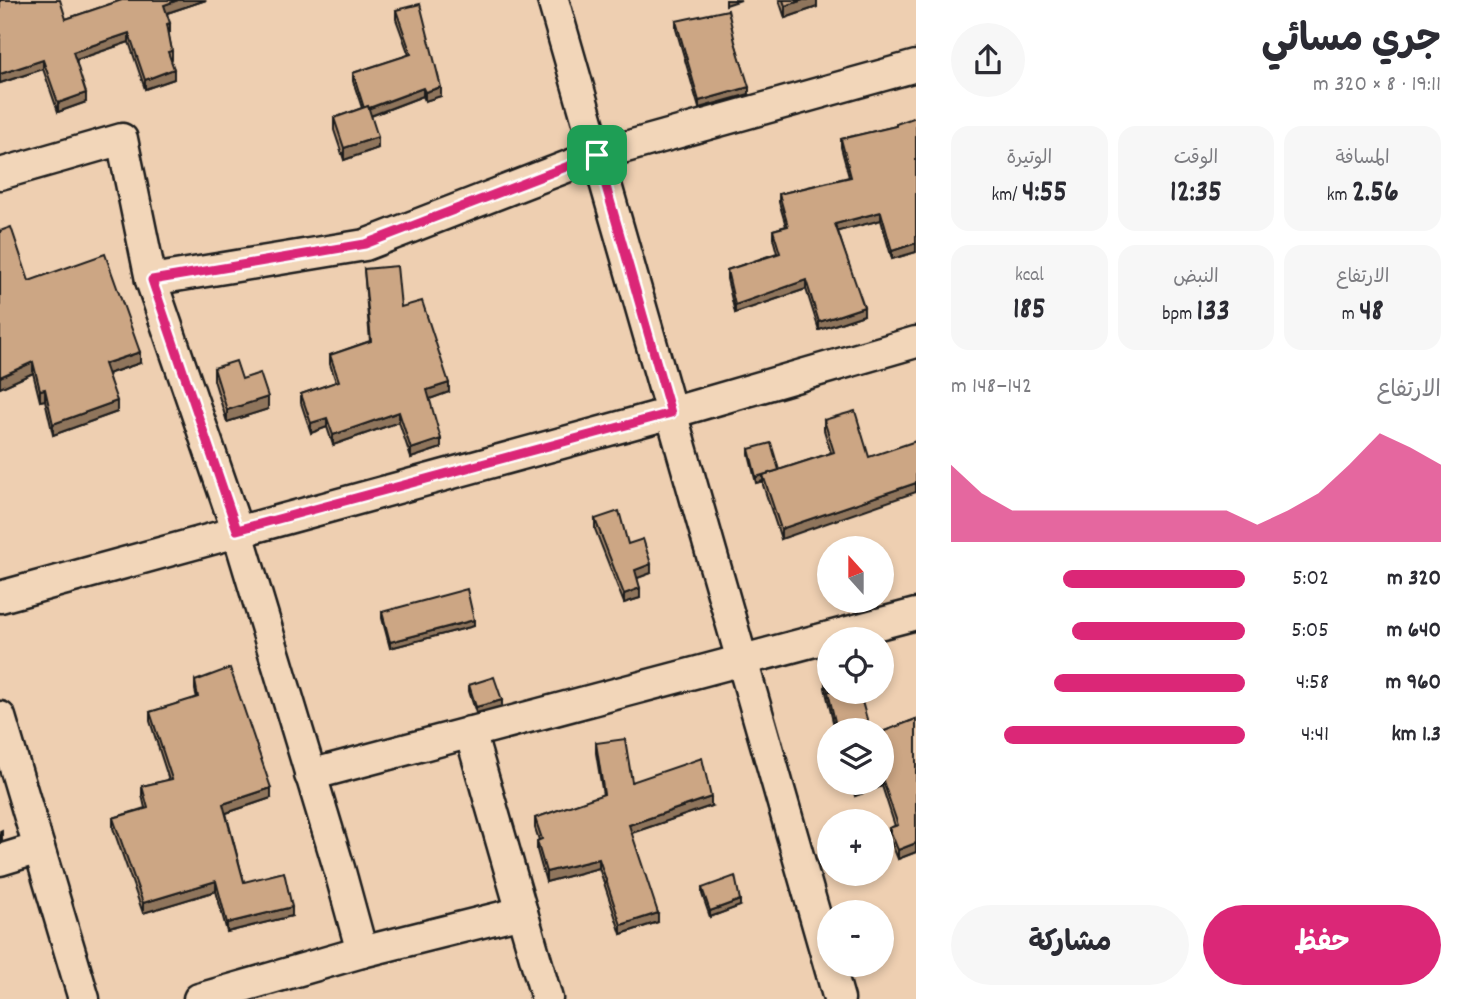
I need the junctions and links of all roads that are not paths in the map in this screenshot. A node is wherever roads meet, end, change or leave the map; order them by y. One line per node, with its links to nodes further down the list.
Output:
1 (552, 0): 3 (street)
2 (916, 66): 3 (street)
3 (597, 155): 5 (street); 7 (street)
4 (0, 174): 5 (street)
5 (152, 280): 8 (street)
6 (916, 342): 7 (street)
7 (671, 413): 8 (street); 11 (street)
8 (237, 530): 9 (street); 14 (street)
9 (0, 597)
10 (916, 614): 11 (street)
11 (742, 662): 13 (street); 22 (street)
12 (0, 717): 15 (street)
13 (470, 732): 14 (street); 17 (street)
14 (310, 775): 18 (street)
15 (40, 848): 16 (street); 19 (street)
16 (0, 860)
17 (522, 912): 18 (street); 21 (street)
18 (362, 952): 20 (street)
19 (84, 999)
20 (200, 999)
21 (547, 999)
22 (839, 999)

